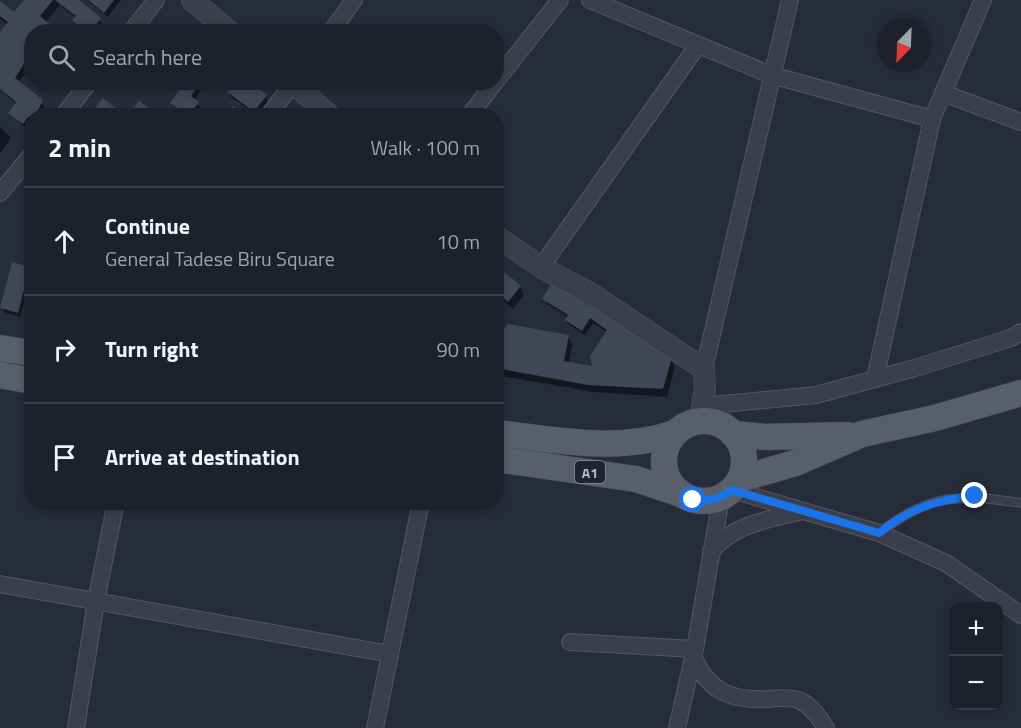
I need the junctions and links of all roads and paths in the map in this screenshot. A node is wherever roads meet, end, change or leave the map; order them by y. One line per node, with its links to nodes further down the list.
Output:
1 (156, 0): 8 (street)
2 (192, 0): 9 (street)
3 (354, 0): 10 (street)
4 (560, 0): 12 (street)
5 (590, 0): 11 (street)
6 (790, 0): 13 (street)
7 (983, 0): 18 (street)
8 (136, 24)
9 (220, 24)
10 (337, 24)
11 (698, 45): 13 (street); 28 (street)
12 (504, 72)
13 (771, 75): 23 (street); 32 (street)
14 (83, 90): 19 (street)
15 (288, 90): 20 (street)
16 (301, 90): 21 (street)
17 (490, 90): 22 (street)
18 (943, 93): 23 (street); 24 (street)
19 (69, 108)
20 (274, 108)
21 (321, 108)
22 (475, 108)
23 (932, 119): 34 (street)
24 (1021, 122)
25 (24, 164): 26 (street)
26 (0, 193)
27 (504, 242): 28 (street)
28 (541, 267): 32 (street)
29 (1021, 332): 34 (street)
30 (0, 348): 31 (main road)
31 (24, 352)
32 (704, 369): 37 (street)
33 (0, 375): 35 (main road)
34 (875, 379): 37 (street)
35 (24, 380)
36 (1021, 393): 41 (main road)
37 (702, 414): 38 (main road); 40 (main road)
38 (675, 433): 39 (main road, A1); 44 (main road)
39 (504, 434)
40 (733, 434): 41 (main road); 43 (main road)
41 (862, 434): 43 (main road)
42 (504, 460): 44 (main road, A1)
43 (731, 489): 44 (main road); 48 (street); 50 (street)
44 (681, 494)
45 (1021, 503): 49 (lane)
46 (114, 510): 52 (street)
47 (419, 510): 55 (street)
48 (803, 512): 49 (street); 50 (street)
49 (879, 533): 53 (street)
50 (711, 550): 56 (street)
51 (0, 584): 52 (street)
52 (96, 601): 55 (street); 57 (street)
53 (1021, 615)
54 (570, 642): 56 (street)
55 (390, 654): 58 (street)
56 (694, 654): 59 (street); 60 (street)
57 (76, 728)
58 (375, 728)
59 (677, 728)
60 (826, 728)

